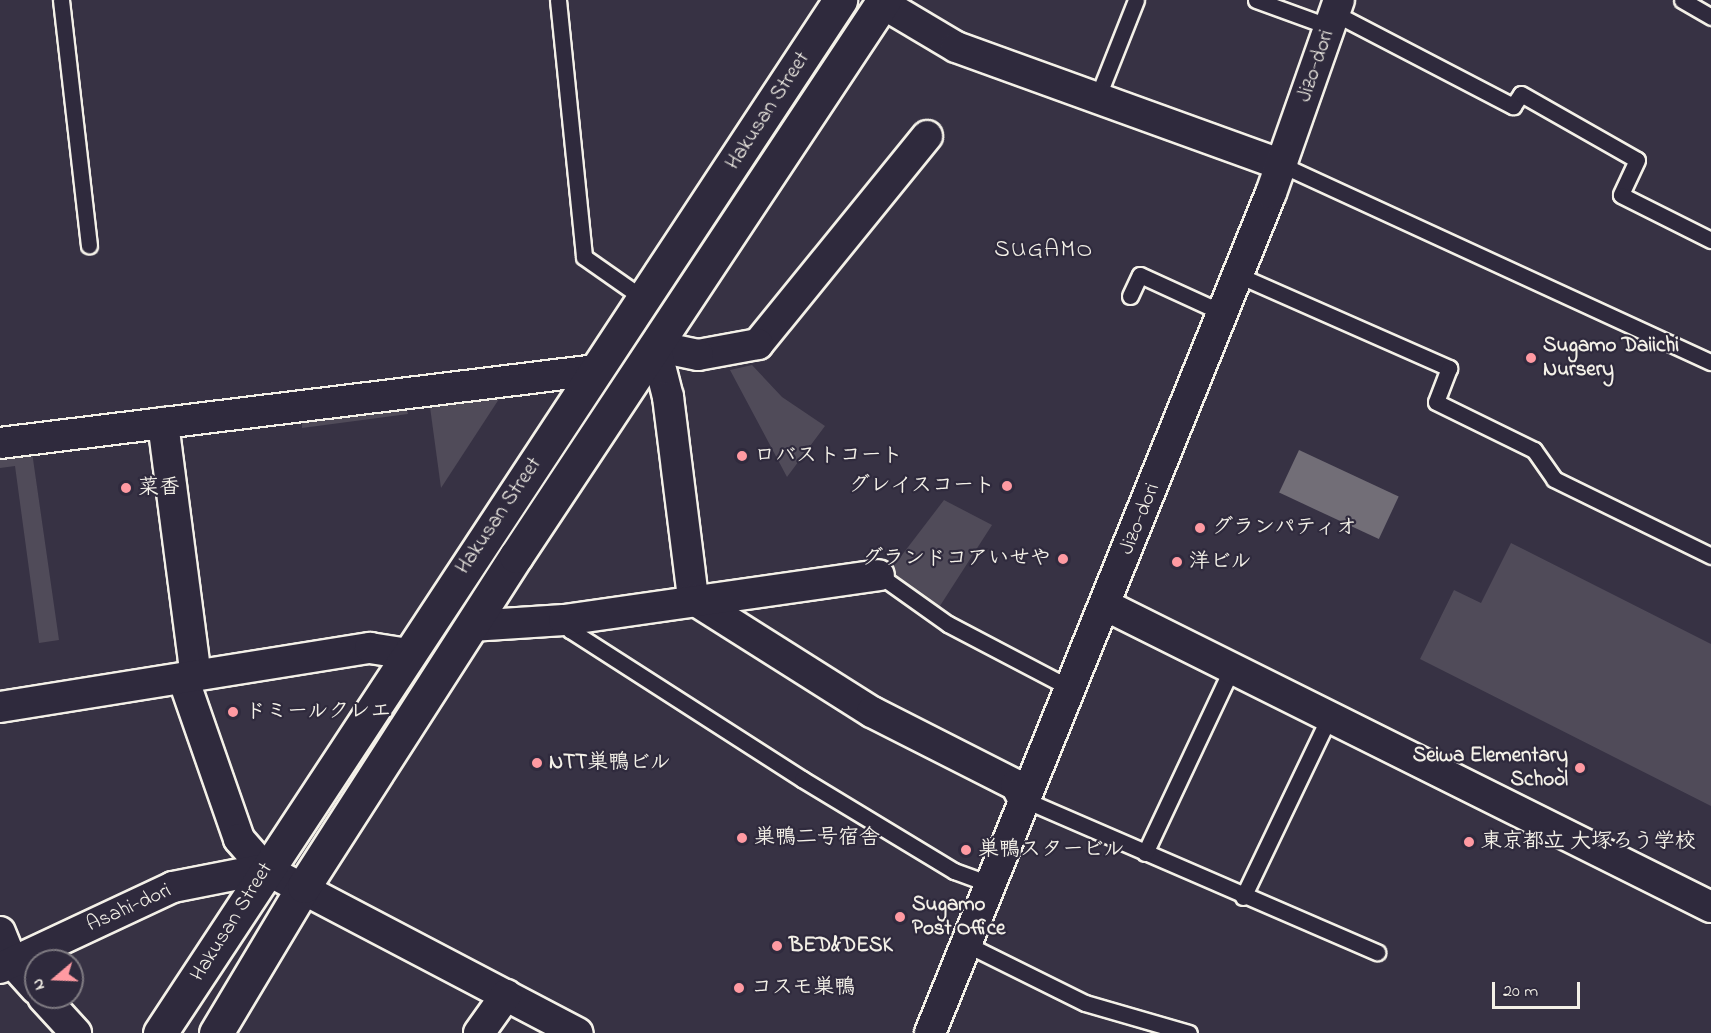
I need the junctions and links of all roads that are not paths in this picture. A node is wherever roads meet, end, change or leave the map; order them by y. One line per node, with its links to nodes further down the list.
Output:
1 (61, 0): 14 (lane)
2 (558, 0): 17 (lane)
3 (840, 0): 17 (highway, Hakusan Street)
4 (1136, 0): 10 (lane)
5 (1256, 0): 8 (lane)
6 (1682, 0): 9 (lane)
7 (883, 2): 10 (street); 19 (highway, Hakusan Street)
8 (1334, 13): 12 (street, Jizo-dori); 13 (lane)
9 (1711, 17)
10 (1098, 96): 12 (street)
11 (927, 136): 19 (street)
12 (1282, 165): 15 (street, Jizo-dori); 20 (lane)
13 (1711, 240)
14 (89, 245)
15 (1238, 275): 18 (street, Jizo-dori); 24 (lane)
16 (1130, 296): 18 (lane)
17 (644, 299): 21 (highway, Hakusan Street)
18 (1223, 313): 27 (street, Jizo-dori)
19 (655, 346): 26 (street); 29 (highway, Hakusan Street)
20 (1711, 362)
21 (596, 370): 22 (street); 30 (highway, Hakusan Street)
22 (163, 423): 23 (street); 32 (street)
23 (0, 443)
24 (1711, 556)
25 (879, 575): 26 (street); 33 (lane)
26 (693, 599): 28 (street); 36 (street)
27 (1105, 605): 31 (street); 33 (street, Jizo-dori)
28 (564, 620): 29 (street); 39 (lane)
29 (471, 626): 40 (highway, Hakusan Street)
30 (407, 654): 32 (street); 38 (highway, Hakusan Street)
31 (1233, 666): 35 (street); 37 (lane)
32 (189, 677): 34 (street); 38 (street)
33 (1070, 688): 36 (street, Jizo-dori)
34 (0, 707)
35 (1331, 713): 41 (lane); 42 (street)
36 (1023, 799): 37 (lane); 39 (street, Jizo-dori)
37 (1145, 853): 41 (lane)
38 (265, 869): 40 (street); 46 (street, Asahi-dori); 52 (highway, Hakusan Street)
39 (988, 884): 44 (street, Jizo-dori)
40 (303, 886): 48 (street); 53 (highway, Hakusan Street)
41 (1243, 897): 45 (lane)
42 (1711, 907)
43 (0, 932): 46 (street)
44 (964, 943): 50 (lane); 56 (street, Jizo-dori)
45 (1377, 952)
46 (6, 965): 47 (street)
47 (24, 979)
48 (506, 995): 54 (street); 55 (street)
49 (54, 1009): 51 (street)
50 (1143, 1028): 57 (lane)
51 (76, 1033)
52 (160, 1033)
53 (216, 1033)
54 (480, 1033)
55 (578, 1033)
56 (930, 1033)
57 (1189, 1033)

